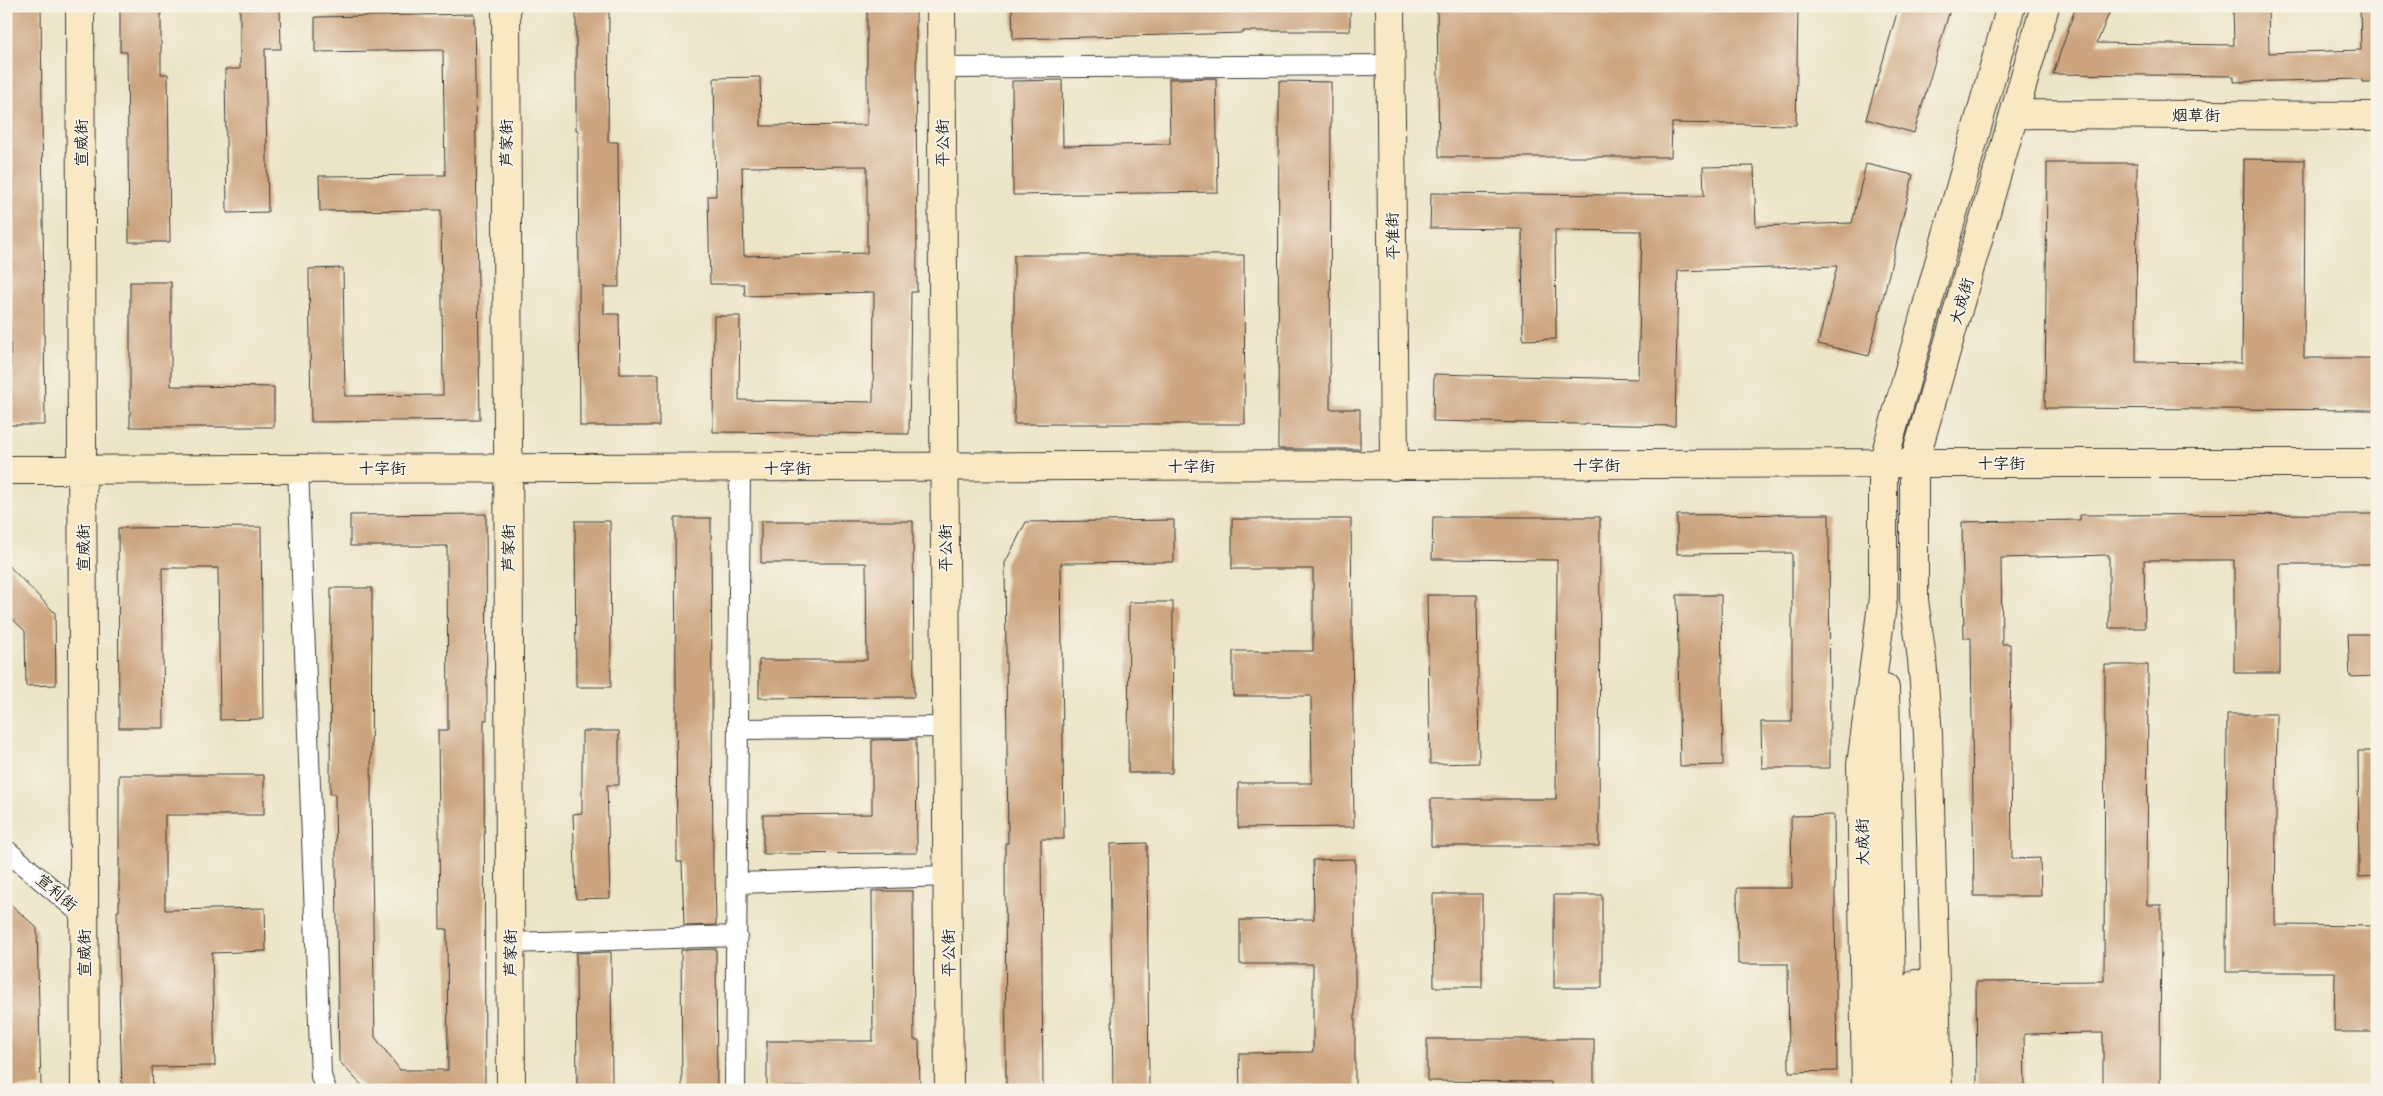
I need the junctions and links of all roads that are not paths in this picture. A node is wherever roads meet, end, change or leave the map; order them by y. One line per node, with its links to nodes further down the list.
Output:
1 (80, 6): 19 (street, 宣威街)
2 (506, 6): 17 (street, 芦家街)
3 (941, 6): 8 (street, 平公街)
4 (1390, 6): 7 (street, 平准街)
5 (2011, 6): 12 (street, 大成街)
6 (2045, 6): 9 (street, 大成街)
7 (1390, 65): 8 (street); 14 (street, 平准街)
8 (942, 68): 16 (street, 平公街)
9 (2014, 114): 10 (street, 烟草街); 11 (street, 大成街)
10 (2377, 116)
11 (1914, 462): 12 (street, 十字街); 13 (street, 十字街); 22 (street, 大成街)
12 (1883, 463): 14 (street, 十字街); 21 (street, 大成街)
13 (2377, 463)
14 (1394, 466): 16 (street, 十字街)
15 (298, 467): 17 (street, 十字街); 19 (street, 十字街); 32 (street)
16 (944, 467): 18 (street, 十字街); 23 (street, 平公街)
17 (508, 468): 18 (street, 十字街); 30 (street, 芦家街)
18 (740, 468): 24 (street)
19 (82, 469): 20 (street, 十字街); 28 (street, 宣威街)
20 (6, 470)
21 (1883, 596): 36 (street, 大成街); 37 (street, 大成街)
22 (1914, 600): 38 (street, 大成街); 39 (street, 大成街)
23 (946, 726): 24 (street); 26 (street, 平公街)
24 (738, 729): 27 (street)
25 (6, 850): 28 (street, 宣利街)
26 (947, 876): 27 (street); 35 (street, 平公街)
27 (737, 882): 29 (street)
28 (84, 916): 31 (street, 宣威街)
29 (737, 936): 30 (street); 34 (street)
30 (510, 943): 33 (street, 芦家街)
31 (85, 1090)
32 (326, 1090)
33 (511, 1090)
34 (735, 1090)
35 (949, 1090)
36 (1866, 1090)
37 (1893, 1090)
38 (1917, 1090)
39 (1938, 1090)

